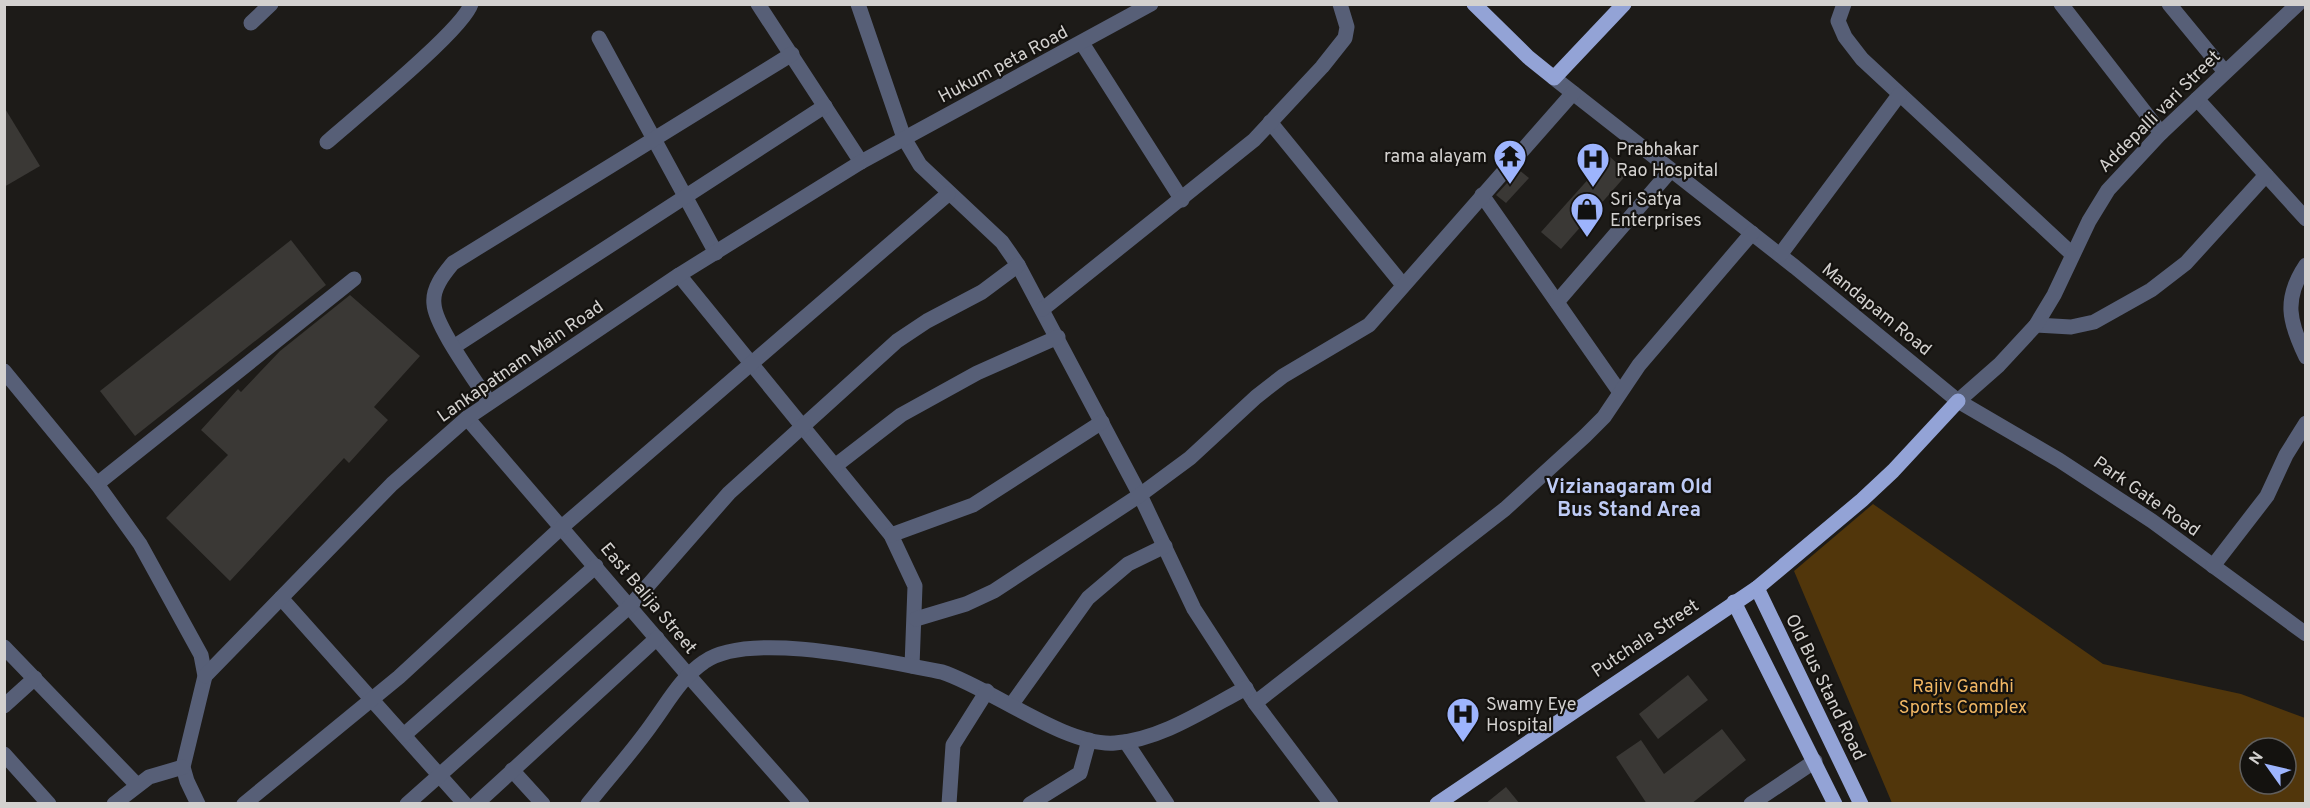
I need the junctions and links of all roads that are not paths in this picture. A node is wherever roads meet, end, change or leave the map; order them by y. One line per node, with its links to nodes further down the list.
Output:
1 (271, 4): 13 (street)
2 (471, 4): 27 (street)
3 (758, 4): 16 (street)
4 (858, 4): 26 (street)
5 (1151, 4): 15 (street, Hukum peta Road)
6 (1340, 4): 23 (street)
7 (1474, 4): 18 (main road)
8 (1624, 4): 18 (main road)
9 (1844, 4): 20 (street)
10 (2061, 4): 24 (street)
11 (2169, 4): 17 (street)
12 (2298, 4): 17 (street, Addepalli vari Street)
13 (251, 23)
14 (600, 38): 25 (street)
15 (1082, 43): 26 (street, Hukum peta Road); 34 (street)
16 (792, 54): 22 (street); 25 (street)
17 (2225, 72): 21 (street, Addepalli vari Street)
18 (1554, 78): 19 (street, Mandapam Road)
19 (1573, 93): 29 (street, Mandapam Road); 32 (street)
20 (1899, 95): 38 (street); 39 (street)
21 (2197, 99): 24 (street, Addepalli vari Street); 30 (street)
22 (825, 106): 28 (street); 33 (street)
23 (1270, 122): 34 (street); 44 (street)
24 (2161, 133): 38 (street, Addepalli vari Street)
25 (654, 138): 33 (street); 49 (street)
26 (904, 138): 28 (street, Lankapatnam Main Road); 31 (street)
27 (327, 142)
28 (861, 162): 37 (street, Lankapatnam Main Road)
29 (1671, 171): 36 (street, Mandapam Road); 45 (street)
30 (2266, 175): 35 (street); 47 (street)
31 (948, 194): 40 (street); 51 (street)
32 (1482, 195): 44 (street); 45 (street)
33 (686, 196): 37 (street); 49 (street)
34 (1182, 200): 46 (street)
35 (2306, 219)
36 (1752, 233): 39 (street, Mandapam Road); 53 (street)
37 (717, 253): 42 (street, Lankapatnam Main Road)
38 (2072, 254): 47 (street, Addepalli vari Street)
39 (1780, 255): 54 (street, Mandapam Road)
40 (1018, 265): 46 (street); 59 (street)
41 (2306, 265): 50 (street)
42 (679, 275): 51 (street); 55 (street, Lankapatnam Main Road)
43 (354, 279): 61 (street)
44 (1403, 285): 62 (street)
45 (1557, 302): 53 (street)
46 (1043, 309): 48 (street)
47 (2036, 325): 54 (street, Addepalli vari Street)
48 (1058, 338): 57 (street); 60 (street)
49 (455, 346): 55 (street)
50 (2306, 357)
51 (752, 362): 59 (street); 63 (street)
52 (4, 372): 61 (street)
53 (1619, 391): 83 (street)
54 (1958, 401): 67 (street, Park Gate Road); 68 (main road)
55 (489, 402): 56 (street, Lankapatnam Main Road)
56 (467, 418): 63 (street, East Balija Street); 69 (street, Lankapatnam Main Road)
57 (1102, 423): 62 (street); 64 (street)
58 (2306, 423): 67 (street)
59 (803, 426): 60 (street); 71 (street)
60 (835, 466): 64 (street)
61 (97, 484): 78 (street)
62 (1140, 495): 65 (street); 72 (street)
63 (563, 526): 66 (street, East Balija Street); 82 (street)
64 (891, 535): 72 (street)
65 (1165, 546): 80 (street); 84 (street)
66 (596, 566): 71 (street, East Balija Street); 86 (street)
67 (2213, 566): 73 (street, Park Gate Road)
68 (1756, 588): 70 (main road, Putchala Street); 112 (main road, Old Bus Stand Road)
69 (281, 598): 78 (street, Lankapatnam Main Road); 82 (street)
70 (1734, 602): 90 (main road); 109 (main road, Putchala Street)
71 (630, 606): 74 (street, East Balija Street); 93 (street)
72 (916, 619): 76 (street)
73 (2306, 633)
74 (657, 638): 77 (street, East Balija Street); 92 (street)
75 (4, 647): 79 (street)
76 (912, 666): 77 (street); 81 (street)
77 (688, 675): 103 (street); 104 (street, East Balija Street)
78 (205, 676): 91 (street)
79 (35, 678): 85 (street); 94 (street)
80 (1246, 688): 83 (street); 88 (street)
81 (987, 691): 84 (street); 105 (street)
82 (373, 699): 86 (street); 98 (street)
83 (1255, 703): 108 (street)
84 (1012, 704): 87 (street)
85 (4, 706)
86 (404, 735): 93 (street)
87 (1089, 740): 88 (street); 106 (street)
88 (1126, 741): 107 (street)
89 (4, 754): 95 (street)
90 (1815, 761): 110 (street); 111 (main road)
91 (183, 767): 94 (street); 97 (street)
92 (512, 770): 101 (street); 102 (street)
93 (438, 775): 99 (street); 100 (street)
94 (137, 785): 96 (street)
95 (49, 804)
96 (114, 804)
97 (198, 804)
98 (244, 804)
99 (407, 804)
100 (465, 804)
101 (476, 804)
102 (543, 804)
103 (588, 804)
104 (802, 804)
105 (949, 804)
106 (1029, 804)
107 (1167, 804)
108 (1331, 804)
109 (1437, 804)
110 (1751, 804)
111 (1835, 804)
112 (1861, 804)

